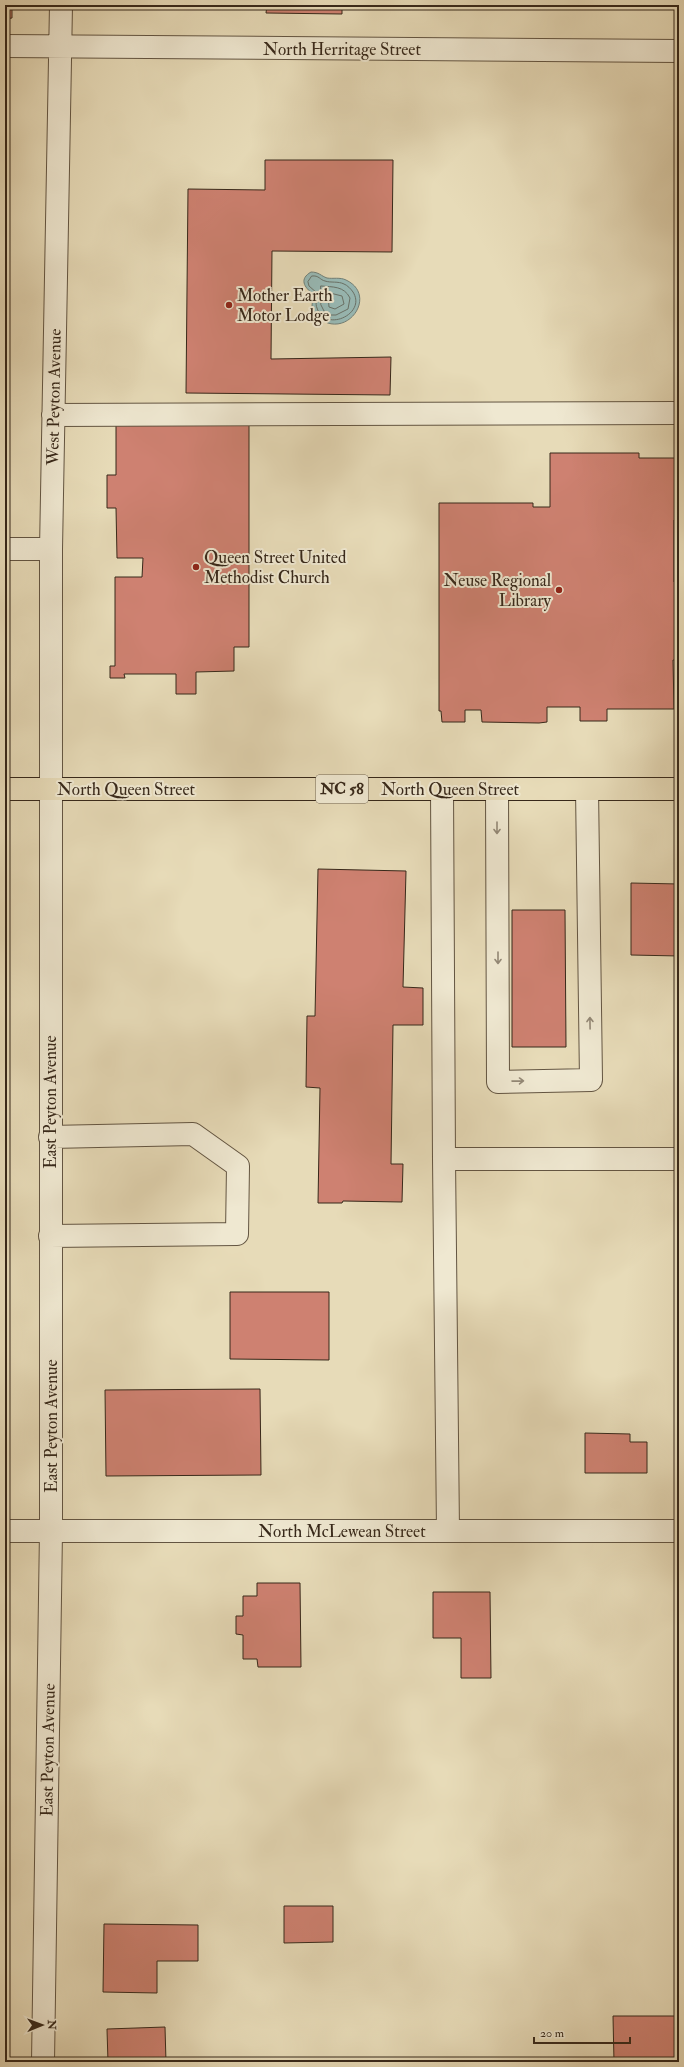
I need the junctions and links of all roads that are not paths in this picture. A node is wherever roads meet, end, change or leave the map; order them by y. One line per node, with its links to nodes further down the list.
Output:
1 (61, 5): 3 (street, West Peyton Avenue)
2 (5, 46): 3 (street, North Herritage Street)
3 (61, 46): 4 (street, North Herritage Street); 6 (street, West Peyton Avenue)
4 (679, 51)
5 (679, 413): 6 (street)
6 (53, 415): 7 (street, West Peyton Avenue)
7 (51, 549): 8 (street); 10 (street, West Peyton Avenue)
8 (5, 550)
9 (5, 789): 10 (main road, North Queen Street / NC 58)
10 (50, 789): 11 (main road, North Queen Street / NC 58); 15 (street, East Peyton Avenue)
11 (442, 789): 12 (main road, North Queen Street / NC 58); 16 (street)
12 (497, 789): 13 (main road, North Queen Street / NC 58); 13 (street, one-way to 13)
13 (587, 789): 14 (main road, North Queen Street / NC 58)
14 (679, 789)
15 (50, 1136): 18 (street, East Peyton Avenue); 18 (street)
16 (444, 1159): 17 (street); 22 (street)
17 (679, 1159)
18 (50, 1236): 21 (street, East Peyton Avenue)
19 (679, 1530): 22 (street, North McLewean Street)
20 (5, 1531): 21 (street, North McLewean Street)
21 (51, 1531): 22 (street, North McLewean Street); 23 (street, East Peyton Avenue)
22 (448, 1531)
23 (43, 2062)

